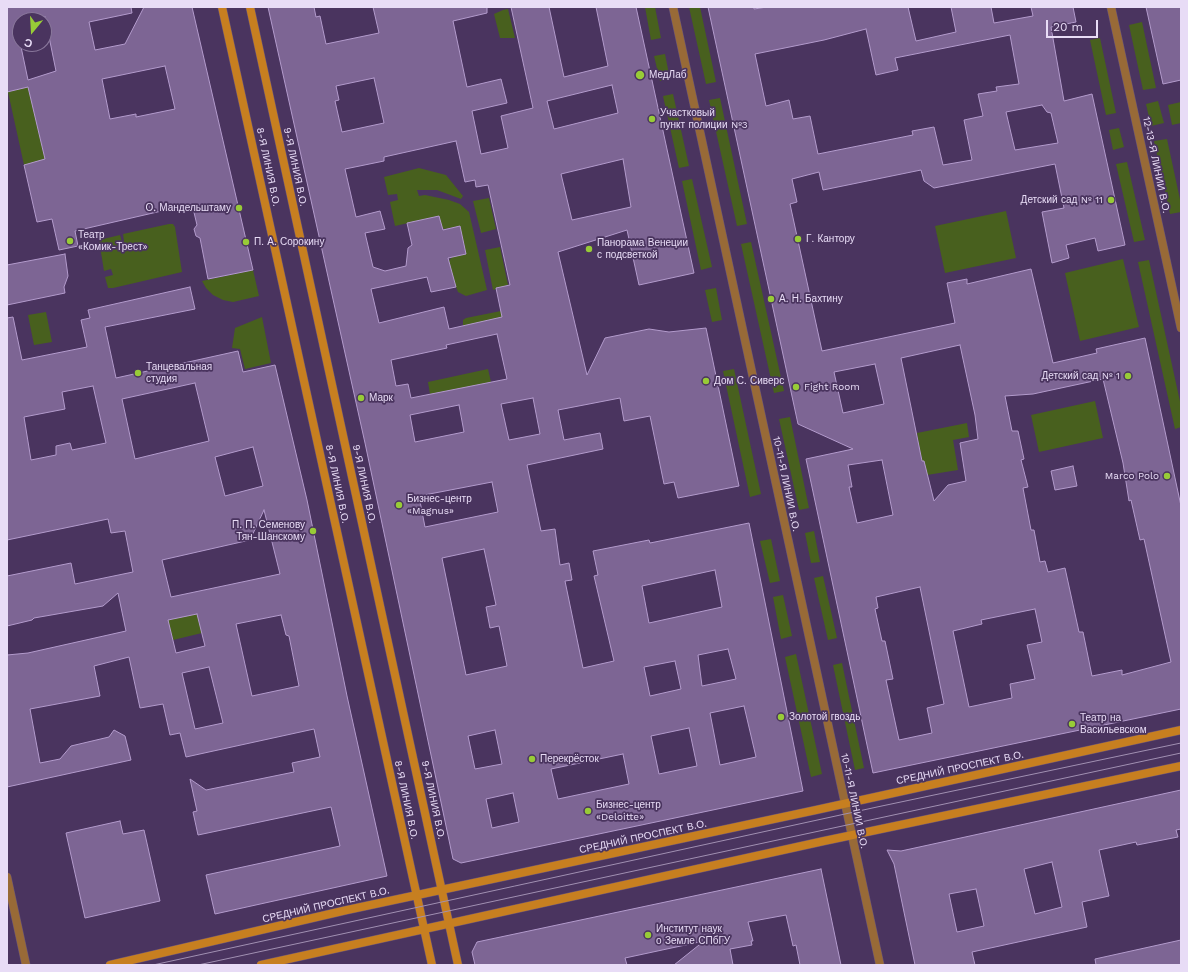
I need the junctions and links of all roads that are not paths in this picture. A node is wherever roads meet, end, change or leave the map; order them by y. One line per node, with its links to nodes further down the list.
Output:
1 (222, 7): 12 (main road, 8-Я ЛИНИЯ В.О.)
2 (250, 7): 11 (main road, 9-Я ЛИНИЯ В.О.)
3 (673, 7): 8 (street, 10-11-Я ЛИНИИ В.О.)
4 (1111, 7): 5 (street, 12-13-Я ЛИНИИ В.О.)
5 (1181, 328)
6 (1181, 730): 8 (main road, СРЕДНИЙ ПРОСПЕКТ В.О.)
7 (1181, 766): 9 (main road)
8 (844, 804): 9 (street, 10-11-Я ЛИНИИ В.О.); 11 (main road, СРЕДНИЙ ПРОСПЕКТ В.О.)
9 (851, 835): 13 (main road); 20 (street, 10-11-Я ЛИНИИ В.О.)
10 (7, 877): 15 (street)
11 (442, 890): 12 (main road, СРЕДНИЙ ПРОСПЕКТ В.О.); 13 (main road, 9-Я ЛИНИЯ В.О.)
12 (416, 895): 14 (main road, 8-Я ЛИНИЯ В.О.); 16 (main road, СРЕДНИЙ ПРОСПЕКТ В.О.)
13 (449, 924): 14 (main road); 19 (main road, 9-Я ЛИНИЯ В.О.)
14 (424, 929): 17 (main road); 18 (main road, 8-Я ЛИНИЯ В.О.)
15 (26, 965)
16 (110, 965)
17 (261, 965)
18 (432, 965)
19 (458, 965)
20 (880, 965)

